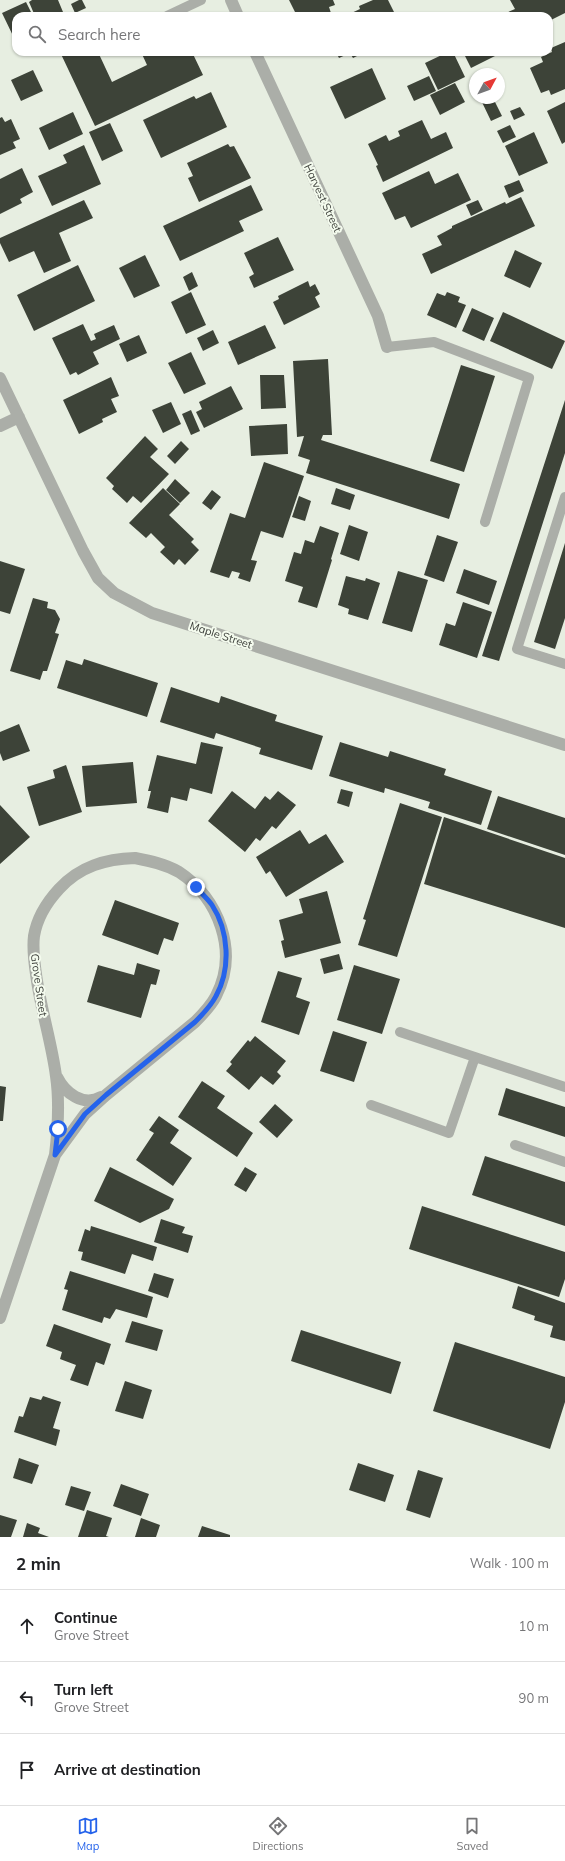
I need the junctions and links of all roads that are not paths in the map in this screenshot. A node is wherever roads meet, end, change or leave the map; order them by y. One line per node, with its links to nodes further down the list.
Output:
1 (201, 0): 3 (lane)
2 (231, 0): 4 (street)
3 (176, 12)
4 (236, 12)
5 (257, 56): 6 (street, Harvest Street)
6 (387, 347): 11 (lane)
7 (0, 378): 8 (street, Maple Street)
8 (19, 417): 9 (street); 13 (street, Maple Street)
9 (0, 426)
10 (565, 497): 12 (lane)
11 (485, 522)
12 (565, 664)
13 (565, 745)
14 (400, 1032): 15 (lane)
15 (475, 1057): 17 (lane); 19 (lane)
16 (56, 1076): 18 (street); 18 (street, Grove Street); 21 (street, Grove Street)
17 (565, 1087)
18 (106, 1095): 21 (street, Grove Street)
19 (371, 1105)
20 (515, 1146): 22 (lane)
21 (55, 1155): 23 (street, Grove Street)
22 (565, 1162)
23 (0, 1318)

